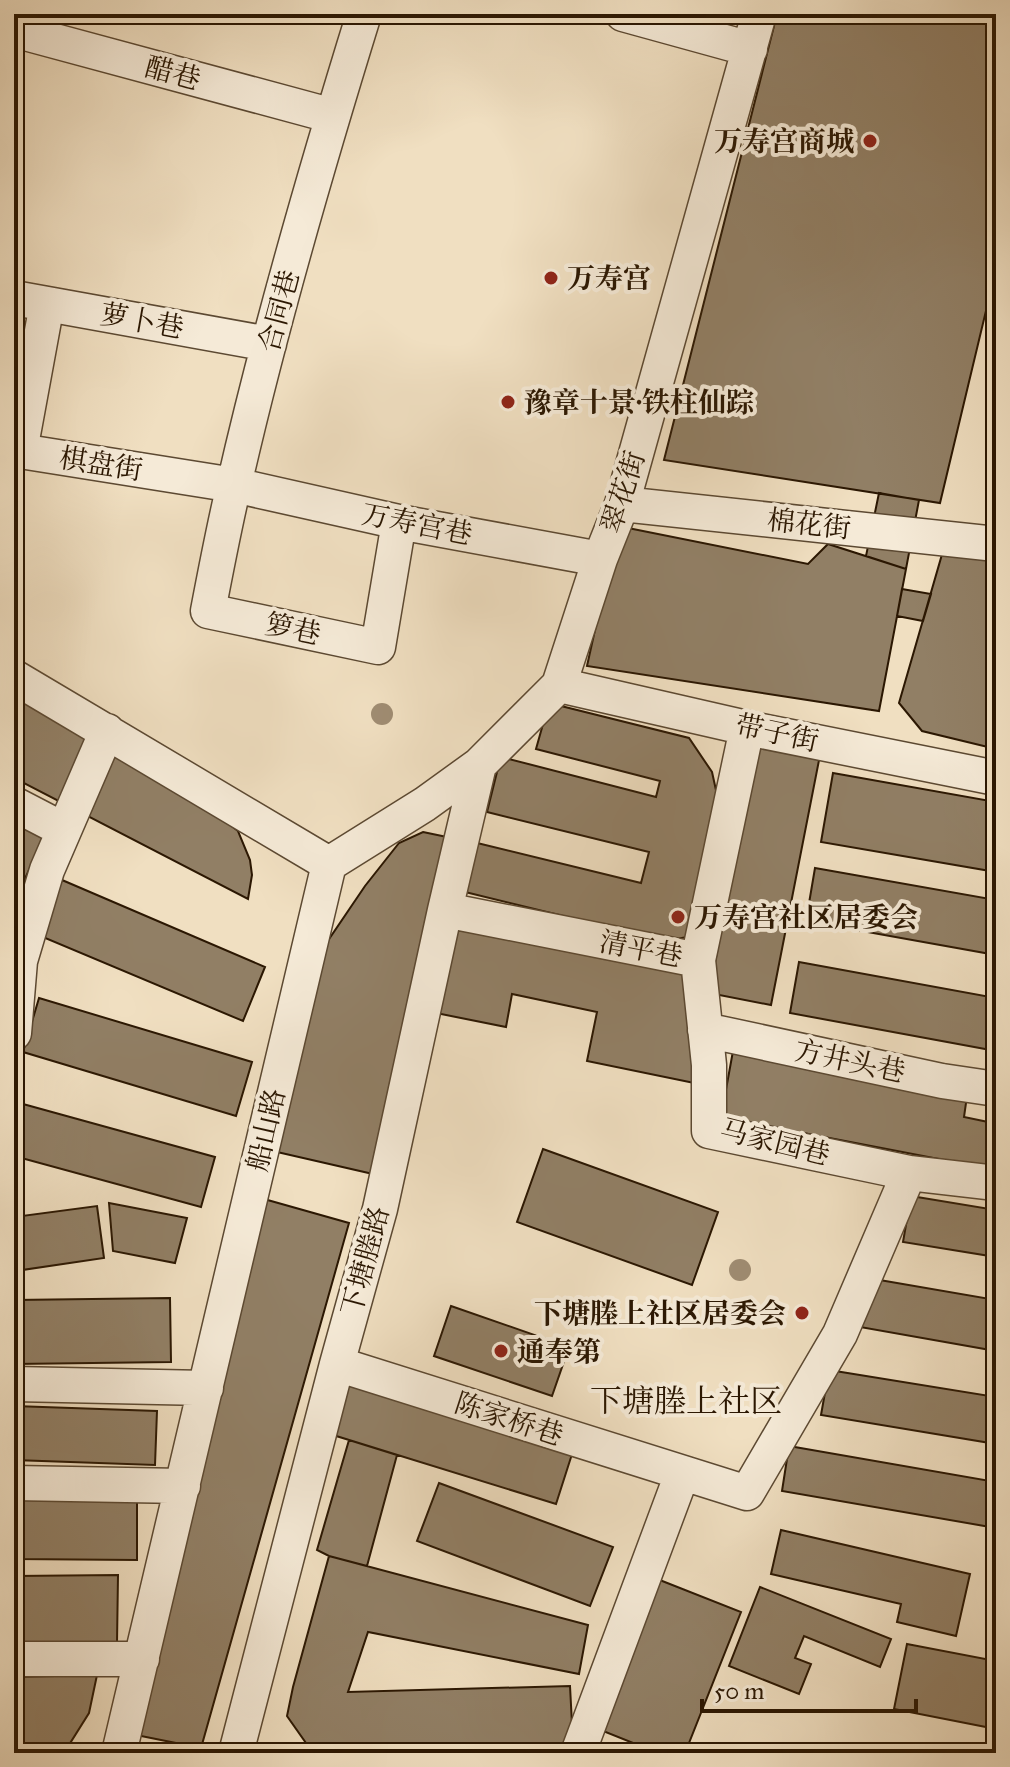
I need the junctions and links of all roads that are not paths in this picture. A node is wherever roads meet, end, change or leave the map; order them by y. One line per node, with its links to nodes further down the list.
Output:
1 (364, 14): 6 (street, 合同巷)
2 (623, 14): 5 (street)
3 (759, 14): 5 (street, 翠花街)
4 (14, 30): 6 (street, 醋巷)
5 (750, 49): 10 (street, 翠花街)
6 (333, 116): 8 (street, 合同巷)
7 (30, 301): 8 (street, 萝卜巷); 9 (street, 棋盘街)
8 (269, 344): 9 (street, 合同巷)
9 (234, 485): 11 (street, 万寿宫巷); 14 (street, 合同巷)
10 (622, 504): 12 (street, 棉花街); 13 (street, 翠花街)
11 (399, 522): 13 (street, 万寿宫巷); 14 (street, 箩巷)
12 (996, 544)
13 (600, 559): 16 (street, 翠花街)
14 (208, 611)
15 (14, 677): 18 (street)
16 (559, 685): 17 (street, 带子街); 19 (street, 翠花街)
17 (747, 728): 20 (street, 带子街); 26 (street, 清平巷)
18 (107, 731): 22 (street); 23 (street)
19 (479, 765): 23 (street, 翠花街); 25 (street, 下塘塍路)
20 (996, 778)
21 (14, 804): 22 (street)
22 (64, 830): 24 (street)
23 (329, 864): 34 (street, 船山路)
24 (25, 904): 28 (street)
25 (445, 910): 26 (street, 清平巷); 32 (street, 下塘塍路)
26 (698, 960): 27 (street, 马家园巷)
27 (705, 1030): 29 (street, 方井头巷); 30 (street, 马家园巷)
28 (14, 1033)
29 (996, 1089)
30 (909, 1173): 31 (street, 马家园巷); 35 (street, 陈家桥巷)
31 (996, 1183)
32 (337, 1364): 35 (street, 陈家桥巷); 41 (street, 下塘塍路)
33 (14, 1384): 34 (street)
34 (206, 1388): 37 (street, 船山路)
35 (682, 1474): 42 (street)
36 (14, 1483): 37 (street)
37 (183, 1486): 39 (street, 船山路)
38 (14, 1659): 39 (street)
39 (142, 1659): 40 (street, 船山路)
40 (119, 1753)
41 (236, 1753)
42 (578, 1753)

